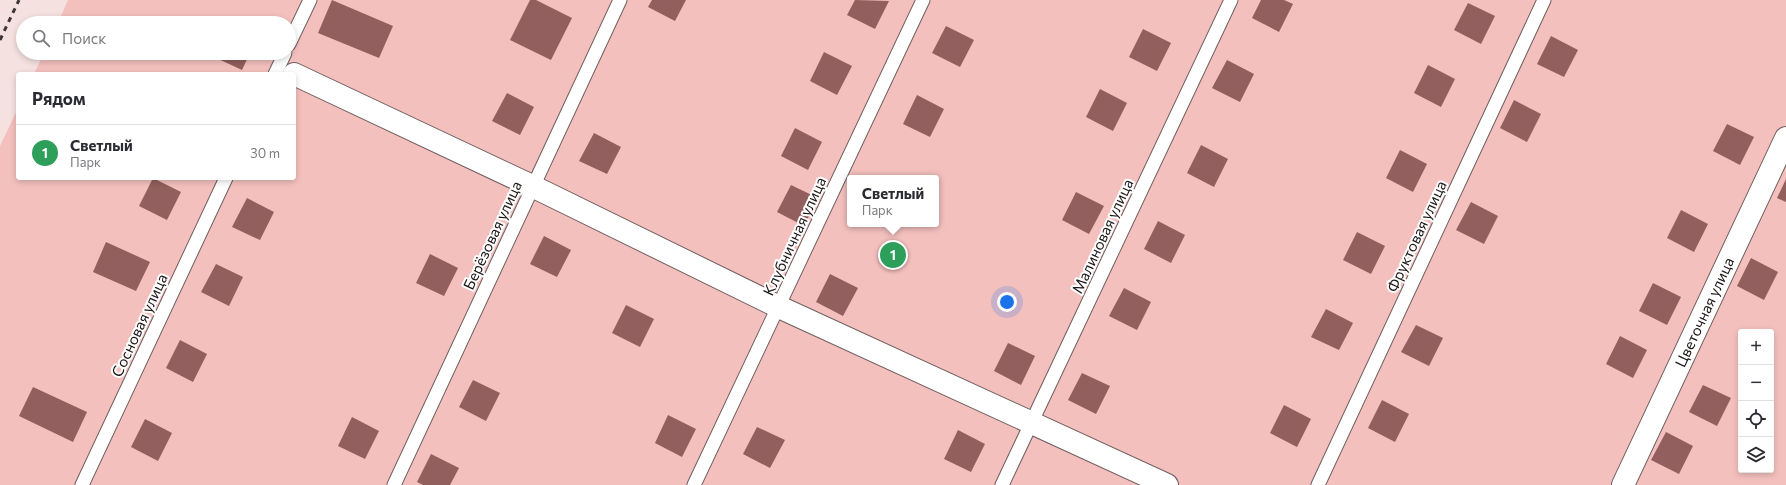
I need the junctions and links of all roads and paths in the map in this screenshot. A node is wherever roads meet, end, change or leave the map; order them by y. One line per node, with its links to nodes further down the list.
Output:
1 (310, 0): 6 (lane)
2 (620, 0): 10 (lane, Берёзовая улица)
3 (923, 0): 11 (lane, Клубничная улица)
4 (1231, 0): 12 (lane, Малиновая улица)
5 (1544, 0): 18 (lane, Фруктовая улица)
6 (296, 29)
7 (296, 73): 10 (street)
8 (1786, 138): 19 (street, Цветочная улица)
9 (225, 180): 13 (lane, Сосновая улица)
10 (532, 186): 11 (street); 14 (lane, Берёзовая улица)
11 (779, 306): 12 (street); 15 (lane, Клубничная улица)
12 (1031, 424): 16 (lane, Малиновая улица); 17 (street)
13 (82, 485)
14 (394, 485)
15 (694, 485)
16 (1002, 485)
17 (1167, 485)
18 (1318, 485)
19 (1623, 485)

